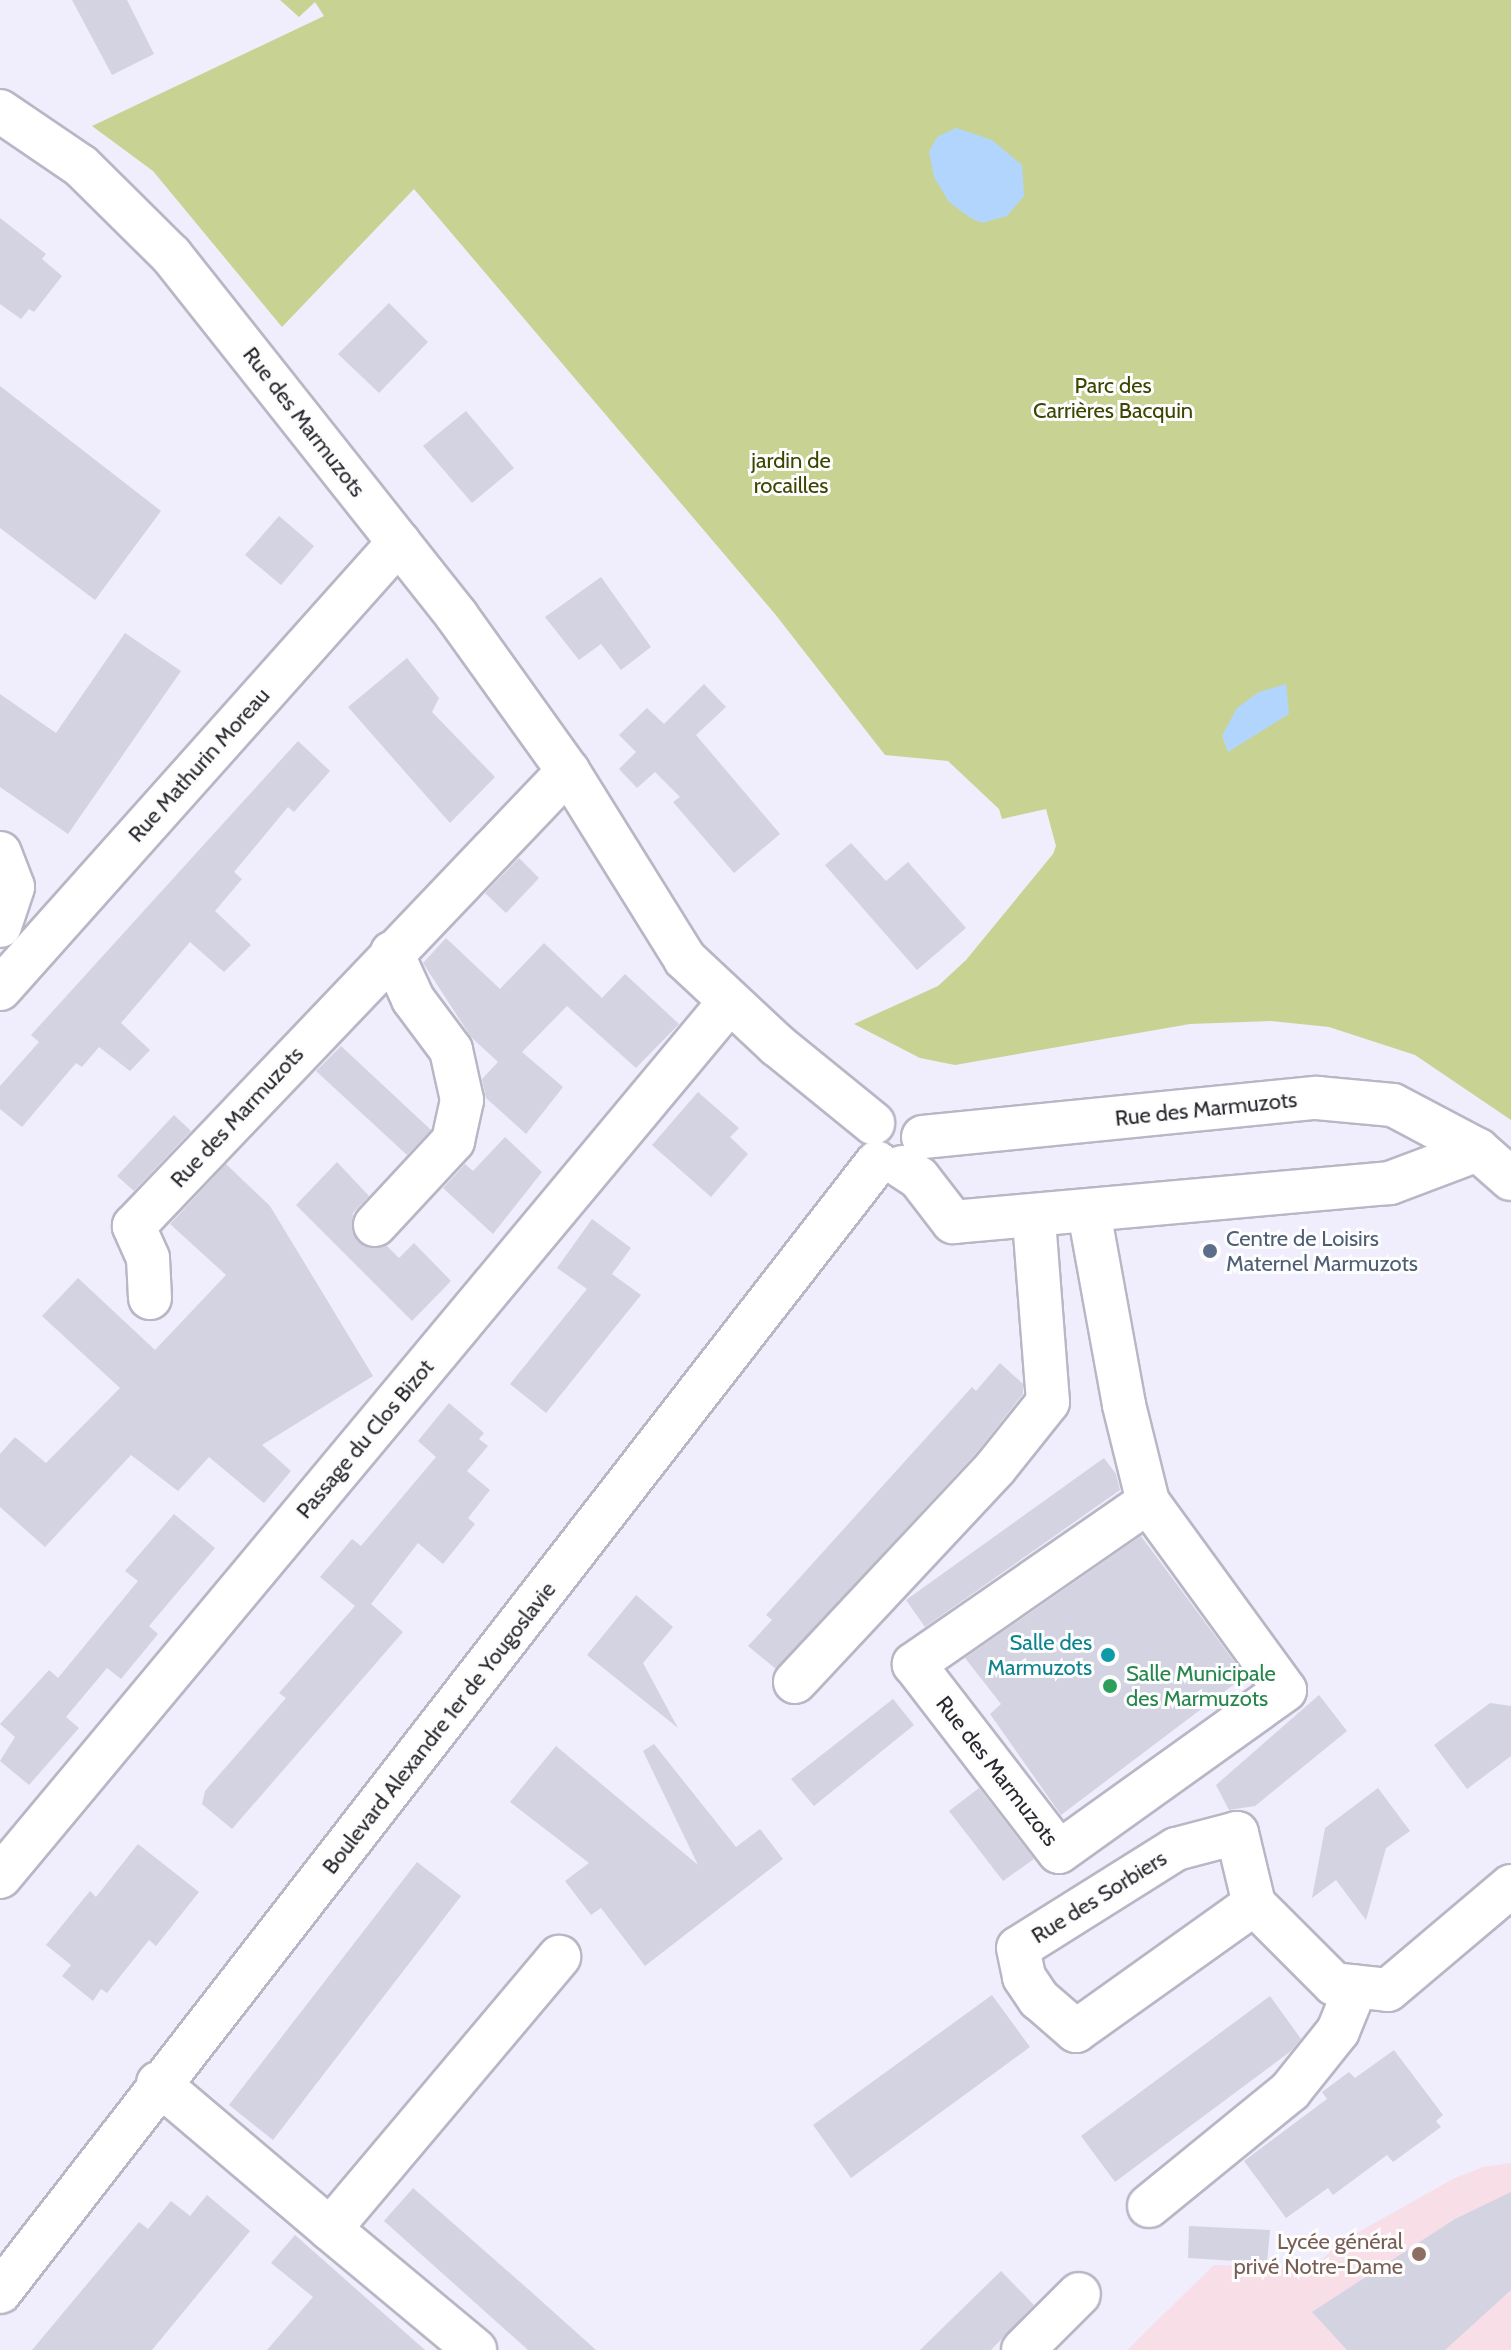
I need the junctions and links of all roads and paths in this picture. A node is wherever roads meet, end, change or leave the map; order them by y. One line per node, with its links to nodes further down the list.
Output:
1 (0, 111): 2 (street, Rue des Marmuzots)
2 (399, 542): 3 (street, Rue des Marmuzots); 5 (street, Rue Mathurin Moreau)
3 (568, 771): 6 (street, Rue des Marmuzots); 8 (street, Rue des Marmuzots)
4 (0, 853): 5 (street)
5 (11, 936): 7 (street, Rue Mathurin Moreau)
6 (392, 953): 14 (street); 15 (street, Rue des Marmuzots)
7 (0, 989)
8 (730, 1001): 9 (street, Rue des Marmuzots); 18 (street, Passage du Clos Bizot)
9 (894, 1147): 10 (street, Rue des Marmuzots); 13 (street, Rue des Marmuzots); 23 (street, Boulevard Alexandre 1er de Yougoslavie)
10 (1478, 1150): 11 (street, Rue des Marmuzots); 12 (street, Rue des Marmuzots)
11 (1511, 1179)
12 (1089, 1212): 13 (street, Rue des Marmuzots); 16 (street, Rue des Marmuzots)
13 (1034, 1218): 17 (street)
14 (375, 1225)
15 (150, 1298)
16 (1148, 1502): 16 (street, Rue des Marmuzots)
17 (795, 1682)
18 (0, 1877)
19 (1511, 1886): 22 (street)
20 (1254, 1904): 20 (street, Rue des Sorbiers); 22 (street)
21 (559, 1957): 25 (street)
22 (1356, 1987): 24 (street)
23 (158, 2083): 25 (street); 26 (street, Boulevard Alexandre 1er de Yougoslavie)
24 (1149, 2206)
25 (330, 2229): 28 (street)
26 (0, 2292)
27 (1079, 2294): 29 (street)
28 (475, 2350)
29 (1023, 2350)

